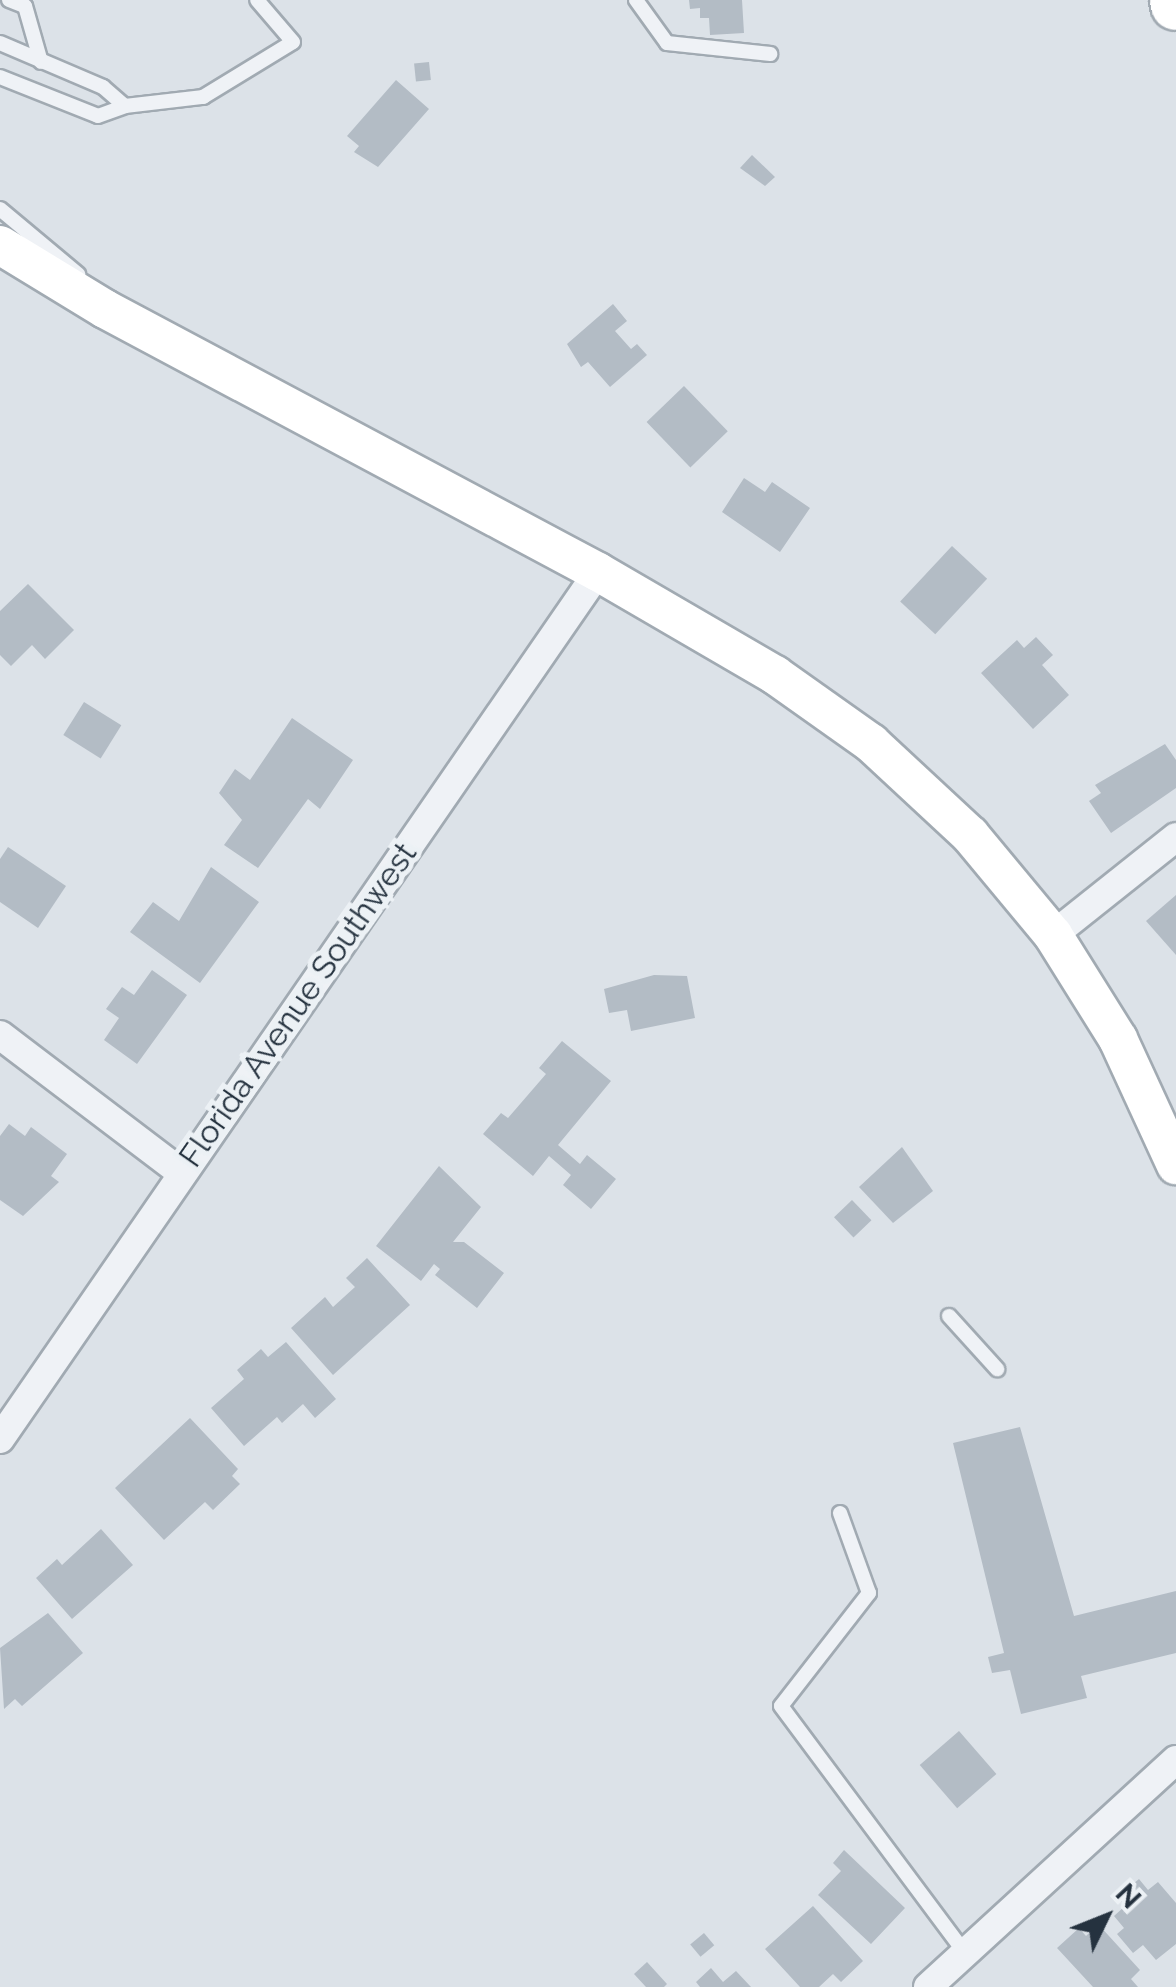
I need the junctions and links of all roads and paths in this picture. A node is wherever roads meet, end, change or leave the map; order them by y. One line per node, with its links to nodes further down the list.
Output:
1 (9, 0): 6 (lane)
2 (256, 0): 8 (lane)
3 (636, 0): 5 (lane)
4 (0, 42): 6 (lane)
5 (770, 54)
6 (41, 62): 8 (lane)
7 (0, 77): 8 (lane)
8 (124, 106)
9 (0, 209): 11 (lane)
10 (6, 258): 11 (main road)
11 (148, 332): 12 (main road)
12 (598, 572): 14 (main road); 17 (street, Florida Avenue Southwest)
13 (1176, 837): 14 (street)
14 (1054, 935): 16 (main road)
15 (0, 1036): 17 (street)
16 (1176, 1165)
17 (182, 1173): 20 (street, Florida Avenue Southwest)
18 (949, 1316): 19 (lane)
19 (997, 1369)
20 (0, 1439)
21 (840, 1513): 23 (lane)
22 (1176, 1760): 23 (street)
23 (966, 1953): 24 (street)
24 (928, 1987)

